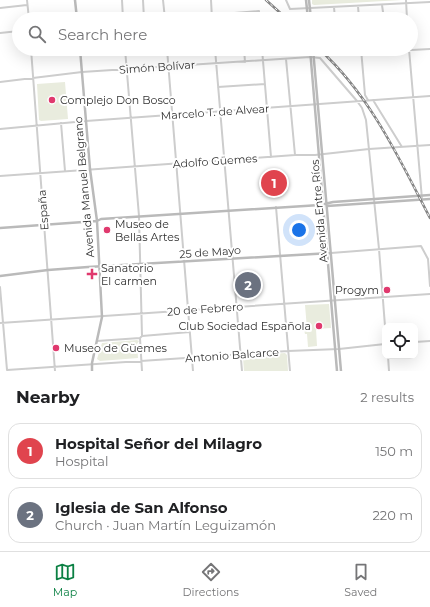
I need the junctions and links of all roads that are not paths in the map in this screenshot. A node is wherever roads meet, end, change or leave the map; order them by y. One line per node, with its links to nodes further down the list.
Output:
1 (27, 0): 11 (street)
2 (75, 0): 18 (main road)
3 (122, 0): 19 (street)
4 (143, 0): 20 (street)
5 (163, 0): 21 (street)
6 (211, 0): 22 (street)
7 (286, 0): 16 (street)
8 (308, 0): 16 (main road)
9 (406, 2): 10 (street); 12 (street); 29 (street)
10 (430, 2)
11 (27, 5): 15 (street); 17 (street)
12 (382, 5): 13 (street); 28 (street)
13 (358, 6): 14 (street); 27 (street)
14 (334, 7): 16 (street); 26 (street)
15 (0, 8)
16 (308, 9): 25 (main road)
17 (28, 12)
18 (76, 12)
19 (123, 12)
20 (144, 12)
21 (164, 12)
22 (212, 12)
23 (247, 12): 24 (street)
24 (259, 12)
25 (308, 12)
26 (334, 12)
27 (358, 12)
28 (383, 12)
29 (407, 12)
30 (12, 32): 31 (street)
31 (0, 33)
32 (430, 49): 33 (street)
33 (418, 50)
34 (31, 56): 51 (street, España)
35 (81, 56): 50 (main road, Avenida Manuel Belgrano)
36 (126, 56): 49 (street)
37 (168, 56): 48 (street)
38 (215, 56): 47 (street)
39 (245, 56): 46 (street)
40 (263, 56): 45 (street)
41 (361, 56): 57 (street)
42 (410, 56): 56 (street)
43 (312, 57): 44 (street, Simón Bolívar); 59 (street); 60 (main road, Avenida Entre Ríos); 61 (main road, Avenida Entre Ríos)
44 (286, 59): 45 (street, Simón Bolívar); 62 (street)
45 (263, 60): 46 (street, Simón Bolívar); 53 (street)
46 (245, 62): 47 (street, Simón Bolívar)
47 (216, 64): 48 (street, Simón Bolívar); 54 (street)
48 (169, 66): 49 (street, Simón Bolívar); 65 (street)
49 (127, 69): 50 (street, Simón Bolívar); 66 (street)
50 (82, 72): 51 (street, Simón Bolívar); 67 (main road, Avenida Manuel Belgrano)
51 (33, 78): 52 (street, Simón Bolívar); 69 (street, España)
52 (0, 82)
53 (265, 84): 54 (street); 63 (street)
54 (218, 87): 64 (street)
55 (430, 96): 56 (street, Marcelo T. de Alvear)
56 (414, 97): 58 (street, Marcelo T. de Alvear); 72 (street)
57 (368, 100): 58 (street, Marcelo T. de Alvear); 59 (street, Marcelo T. de Alvear)
58 (373, 100): 73 (street)
59 (356, 101): 61 (street, Marcelo T. de Alvear); 74 (street)
60 (315, 104): 61 (street, Marcelo T. de Alvear); 62 (street, Marcelo T. de Alvear); 77 (main road, Avenida Entre Ríos)
61 (318, 104): 75 (main road, Avenida Entre Ríos)
62 (291, 106): 63 (street, Marcelo T. de Alvear); 76 (street)
63 (268, 108): 64 (street, Marcelo T. de Alvear); 78 (street)
64 (220, 112): 65 (street, Marcelo T. de Alvear); 79 (street)
65 (172, 114): 66 (street, Marcelo T. de Alvear); 80 (street)
66 (131, 118): 67 (street, Marcelo T. de Alvear); 81 (street)
67 (86, 121): 68 (street, Marcelo T. de Alvear); 82 (main road, Avenida Manuel Belgrano)
68 (61, 123): 69 (street, Marcelo T. de Alvear); 83 (street)
69 (37, 126): 70 (street, Marcelo T. de Alvear); 84 (street, España)
70 (0, 129)
71 (430, 145): 72 (street, Adolfo Güemes)
72 (418, 146): 73 (street, Adolfo Güemes); 87 (street)
73 (402, 147): 74 (street, Adolfo Güemes)
74 (369, 149): 75 (street, Adolfo Güemes); 89 (street)
75 (323, 154): 77 (street, Adolfo Güemes); 91 (main road, Avenida Entre Ríos)
76 (295, 155): 77 (street, Adolfo Güemes); 78 (street, Adolfo Güemes)
77 (318, 155): 90 (main road, Avenida Entre Ríos)
78 (272, 157): 79 (street, Adolfo Güemes)
79 (224, 160): 80 (street, Adolfo Güemes); 93 (street)
80 (176, 163): 81 (street, Adolfo Güemes); 94 (street)
81 (135, 166): 82 (street, Adolfo Güemes); 95 (street)
82 (90, 169): 83 (street, Adolfo Güemes); 96 (main road, Avenida Manuel Belgrano)
83 (64, 171): 84 (street, Adolfo Güemes)
84 (41, 172): 85 (street, Adolfo Güemes); 97 (street, España)
85 (0, 176)
86 (430, 195): 87 (main road)
87 (422, 197): 88 (main road); 89 (main road)
88 (430, 199)
89 (374, 201): 91 (main road); 99 (street)
90 (323, 205): 91 (main road); 92 (main road); 101 (main road, Avenida Entre Ríos)
91 (327, 205): 100 (main road, Avenida Entre Ríos)
92 (276, 207): 93 (main road); 102 (street)
93 (228, 210): 94 (main road); 103 (street)
94 (180, 213): 95 (main road); 104 (street)
95 (139, 216): 96 (main road); 105 (street)
96 (97, 221): 97 (main road); 106 (main road, Avenida Manuel Belgrano)
97 (45, 224): 98 (main road); 107 (street, España)
98 (0, 228)
99 (379, 250): 100 (street, 25 de Mayo); 109 (street, 25 de Mayo); 112 (street)
100 (331, 253): 101 (main road, 25 de Mayo); 113 (main road, Avenida Entre Ríos)
101 (327, 254): 102 (main road, 25 de Mayo); 114 (main road, Avenida Entre Ríos)
102 (280, 255): 103 (main road, 25 de Mayo); 115 (street)
103 (232, 259): 104 (main road, 25 de Mayo); 116 (street)
104 (184, 262): 105 (main road, 25 de Mayo); 117 (street)
105 (141, 265): 106 (main road, 25 de Mayo); 118 (street)
106 (99, 267): 107 (main road, 25 de Mayo); 119 (main road, Avenida Manuel Belgrano)
107 (48, 270): 108 (main road, 25 de Mayo); 120 (street, España)
108 (0, 276)
109 (430, 286)
110 (0, 287): 121 (street)
111 (430, 294): 112 (street, 20 de Febrero)
112 (382, 297): 113 (street, 20 de Febrero); 122 (street)
113 (335, 301): 114 (street, 20 de Febrero); 131 (main road, Avenida Entre Ríos)
114 (331, 302): 115 (street, 20 de Febrero); 130 (main road, Avenida Entre Ríos)
115 (284, 304): 116 (street, 20 de Febrero); 132 (street)
116 (236, 307): 117 (street, 20 de Febrero); 133 (street)
117 (188, 311): 118 (street, 20 de Febrero); 123 (street)
118 (141, 314): 119 (street, 20 de Febrero); 124 (street)
119 (102, 316): 120 (street, 20 de Febrero); 126 (main road, Avenida Manuel Belgrano)
120 (52, 320): 121 (street, 20 de Febrero); 138 (street, España)
121 (2, 323): 139 (street)
122 (385, 323)
123 (190, 332): 124 (street); 134 (street)
124 (142, 336): 125 (street)
125 (140, 338): 126 (street); 136 (street)
126 (97, 341): 137 (main road, Avenida Manuel Belgrano)
127 (430, 341): 128 (street)
128 (418, 342)
129 (382, 344): 131 (street, Antonio Balcarce)
130 (335, 349): 131 (street, Antonio Balcarce); 132 (street, Antonio Balcarce); 146 (main road, Avenida Entre Ríos)
131 (339, 349): 147 (main road, Avenida Entre Ríos)
132 (288, 351): 133 (street, Antonio Balcarce); 145 (street)
133 (240, 354): 134 (street, Antonio Balcarce); 144 (street)
134 (192, 358): 136 (street, Antonio Balcarce); 143 (street)
135 (388, 359): 148 (street)
136 (142, 361): 137 (street, Antonio Balcarce); 142 (street)
137 (92, 363): 138 (street, Antonio Balcarce); 141 (main road, Avenida Manuel Belgrano)
138 (55, 367): 139 (street, Antonio Balcarce); 140 (street, España)
139 (7, 370)
140 (55, 371)
141 (92, 371)
142 (142, 371)
143 (193, 371)
144 (242, 371)
145 (290, 371)
146 (337, 371)
147 (341, 371)
148 (389, 371)

